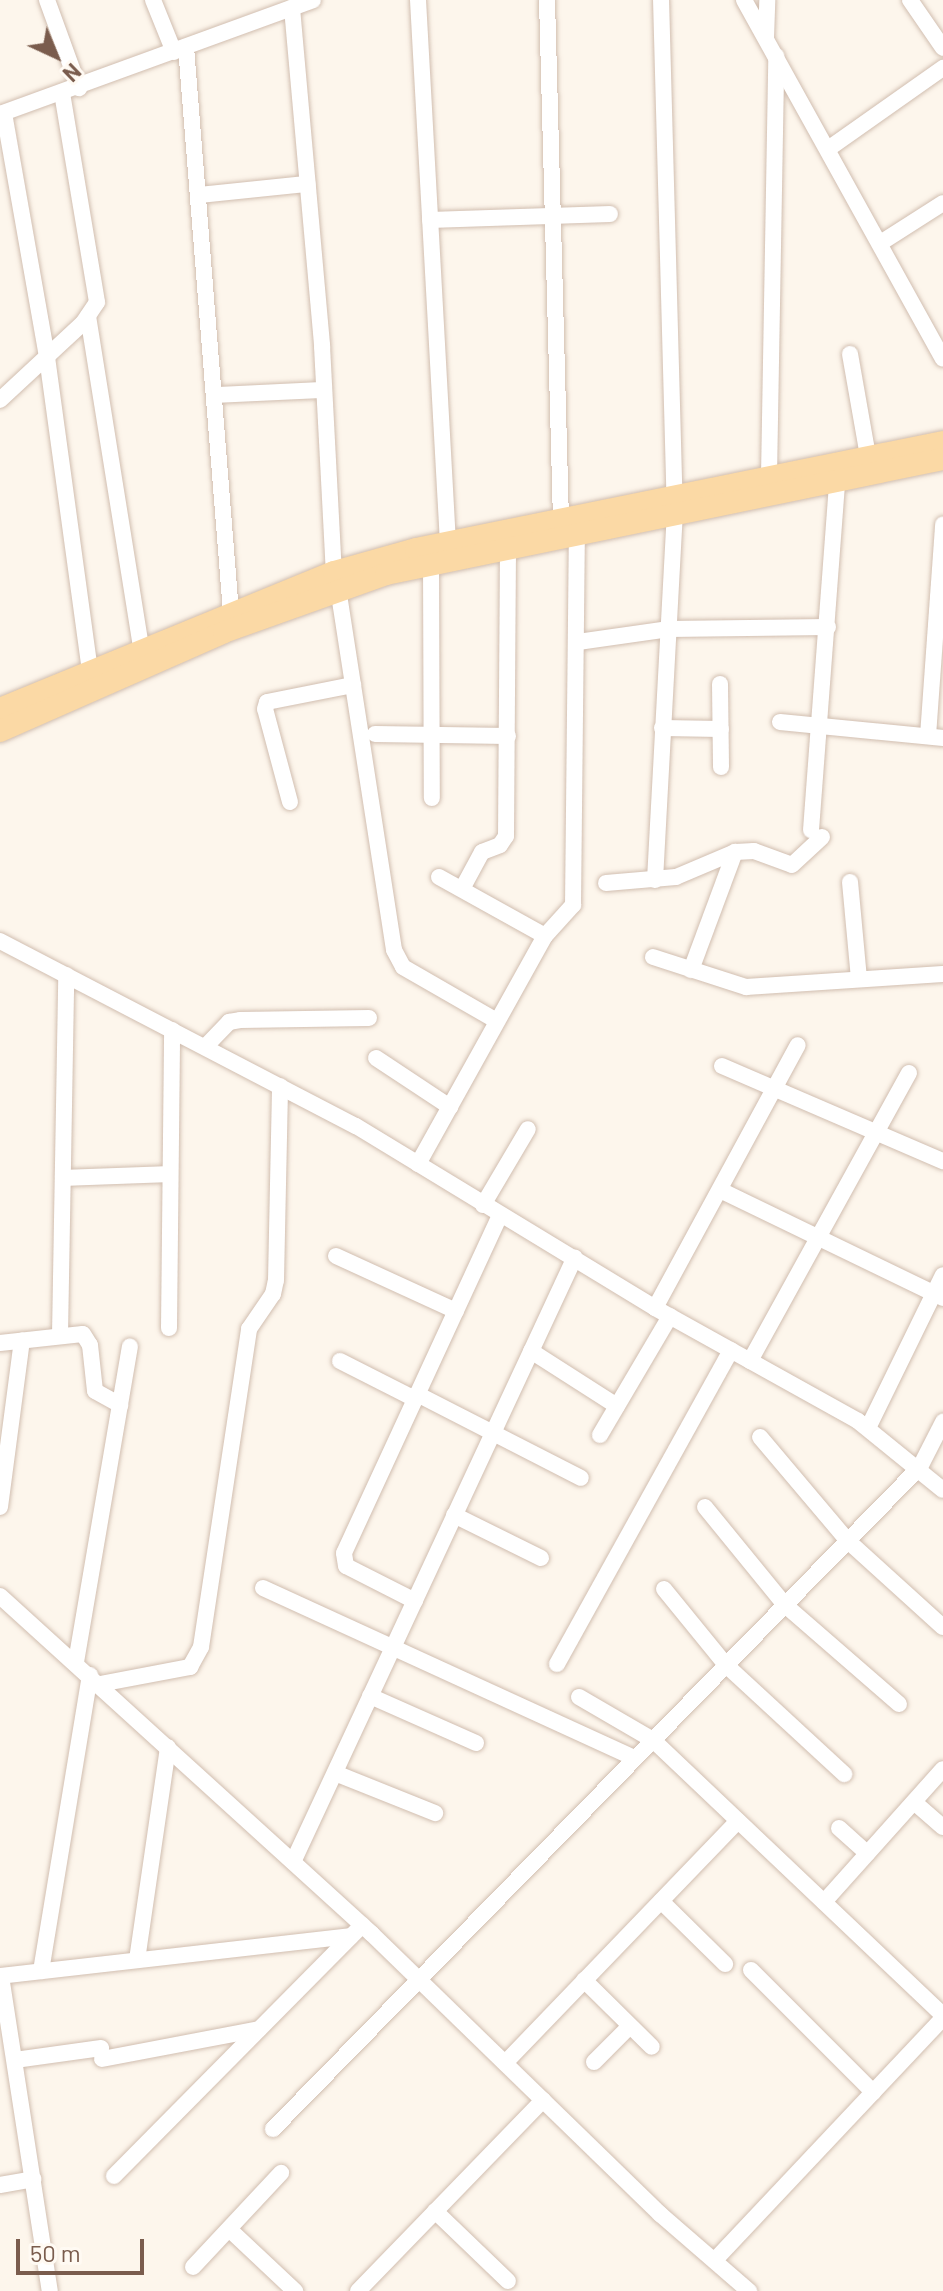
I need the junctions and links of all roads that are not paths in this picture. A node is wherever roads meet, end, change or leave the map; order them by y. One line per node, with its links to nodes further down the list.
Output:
1 (47, 0): 16 (street)
2 (153, 0): 13 (street)
3 (313, 0): 10 (street)
4 (418, 0): 25 (street)
5 (547, 0): 24 (street)
6 (661, 0): 39 (street)
7 (744, 0): 11 (street)
8 (767, 0): 11 (street)
9 (910, 0): 12 (street)
10 (292, 8): 13 (street); 20 (street)
11 (766, 39): 14 (street)
12 (943, 48)
13 (180, 50): 16 (street); 21 (street)
14 (776, 56): 19 (street); 37 (street)
15 (943, 69): 19 (street)
16 (79, 88): 17 (street)
17 (62, 93): 18 (street); 27 (street)
18 (2, 113): 29 (street)
19 (828, 149): 26 (street)
20 (307, 184): 21 (street); 31 (street)
21 (200, 195): 32 (street)
22 (943, 203): 26 (street)
23 (610, 214): 24 (street)
24 (556, 218): 25 (street); 40 (street)
25 (430, 220): 42 (street)
26 (882, 242): 30 (street)
27 (88, 316): 29 (street); 50 (street)
28 (850, 354): 35 (street)
29 (47, 357): 33 (street); 51 (street)
30 (943, 359)
31 (324, 390): 32 (street); 45 (street)
32 (216, 395): 46 (street)
33 (0, 400)
34 (943, 442): 35 (main road)
35 (868, 456): 37 (main road)
36 (943, 459): 38 (main road)
37 (769, 476): 39 (main road)
38 (837, 483): 39 (main road); 47 (street)
39 (674, 506): 40 (main road); 48 (street)
40 (572, 524): 42 (main road); 43 (main road); 49 (street)
41 (943, 525): 63 (street)
42 (448, 543): 45 (main road)
43 (508, 548): 44 (main road); 62 (street)
44 (431, 563): 45 (main road); 61 (street)
45 (336, 580): 46 (main road); 53 (street); 59 (main road)
46 (231, 612): 50 (main road)
47 (828, 627): 48 (street); 56 (street)
48 (669, 629): 49 (street); 57 (street)
49 (578, 642): 73 (street)
50 (141, 648): 51 (main road)
51 (90, 670): 54 (main road)
52 (720, 684): 58 (street)
53 (353, 685): 66 (street); 81 (street)
54 (0, 709)
55 (780, 722): 56 (street)
56 (822, 726): 63 (street); 67 (street)
57 (662, 728): 58 (street); 69 (street)
58 (721, 729): 64 (street)
59 (0, 731)
60 (375, 734): 61 (street)
61 (432, 736): 62 (street); 65 (street)
62 (508, 736): 72 (street)
63 (935, 737)
64 (721, 767)
65 (432, 798)
66 (290, 802)
67 (735, 852): 69 (street); 76 (street)
68 (439, 877): 72 (street)
69 (655, 880): 71 (street)
70 (850, 882): 79 (street)
71 (606, 883)
72 (462, 889): 73 (street)
73 (545, 936): 81 (street)
74 (0, 941): 78 (street)
75 (653, 957): 76 (street)
76 (691, 970): 79 (street)
77 (943, 974): 79 (street)
78 (66, 975): 82 (street); 96 (street)
79 (859, 979)
80 (369, 1018): 84 (street)
81 (497, 1021): 90 (street)
82 (172, 1030): 84 (street); 95 (street)
83 (798, 1045): 89 (street)
84 (205, 1047): 88 (street)
85 (376, 1058): 90 (street)
86 (722, 1066): 89 (street)
87 (909, 1073): 92 (street)
88 (280, 1086): 94 (street); 142 (street)
89 (774, 1089): 92 (street); 97 (street)
90 (450, 1107): 94 (street)
91 (528, 1129): 98 (street)
92 (877, 1132): 93 (street); 100 (street)
93 (943, 1161)
94 (418, 1164): 98 (street)
95 (170, 1174): 96 (street); 107 (street)
96 (63, 1178): 108 (street)
97 (720, 1190): 100 (street); 106 (street)
98 (483, 1205): 99 (street)
99 (500, 1216): 102 (street); 105 (street)
100 (818, 1238): 104 (street); 115 (street)
101 (336, 1256): 105 (street)
102 (575, 1257): 106 (street); 113 (street)
103 (943, 1275): 104 (street)
104 (938, 1296): 120 (street)
105 (456, 1311): 116 (street)
106 (662, 1312): 112 (street); 118 (street)
107 (169, 1328)
108 (60, 1335): 109 (street); 117 (street)
109 (22, 1340): 110 (street); 127 (street)
110 (0, 1343)
111 (130, 1347): 117 (street)
112 (731, 1350): 115 (street); 140 (street)
113 (531, 1351): 118 (street); 121 (street)
114 (340, 1361): 116 (street)
115 (750, 1361): 120 (street)
116 (416, 1397): 121 (street); 135 (street)
117 (120, 1405): 139 (street)
118 (617, 1406): 122 (street)
119 (943, 1422): 124 (street)
120 (868, 1428): 124 (street)
121 (493, 1432): 125 (street); 129 (street)
122 (600, 1435)
123 (760, 1437): 130 (street)
124 (920, 1467): 126 (street); 130 (street)
125 (581, 1478)
126 (943, 1490)
127 (0, 1507)
128 (705, 1507): 136 (street)
129 (454, 1515): 131 (street); 135 (street)
130 (848, 1541): 136 (street); 137 (street)
131 (541, 1558)
132 (263, 1588): 138 (street)
133 (664, 1589): 141 (street)
134 (0, 1596): 139 (street)
135 (415, 1601): 138 (street)
136 (785, 1605): 141 (street); 145 (street)
137 (943, 1627)
138 (393, 1647): 143 (street); 149 (street)
139 (76, 1662): 142 (street)
140 (557, 1664)
141 (726, 1665): 146 (street); 152 (street)
142 (95, 1679): 148 (street); 166 (street)
143 (370, 1696): 147 (street); 151 (street)
144 (579, 1697): 146 (street)
145 (899, 1704)
146 (653, 1740): 149 (street); 155 (street)
147 (476, 1743)
148 (168, 1747): 159 (street); 163 (street)
149 (635, 1758): 168 (street)
150 (943, 1769): 153 (street)
151 (335, 1773): 154 (street); 159 (street)
152 (844, 1774)
153 (914, 1802): 156 (street); 158 (street)
154 (435, 1813)
155 (738, 1821): 160 (street); 161 (street)
156 (943, 1827)
157 (839, 1828): 158 (street)
158 (867, 1853): 161 (street)
159 (293, 1862): 162 (street)
160 (661, 1901): 164 (street); 169 (street)
161 (824, 1902): 170 (street)
162 (356, 1930): 163 (street); 168 (street); 172 (street)
163 (137, 1960): 166 (street)
164 (725, 1964)
165 (751, 1970): 177 (street)
166 (41, 1971): 167 (street)
167 (1, 1976): 174 (street)
168 (419, 1980): 176 (street); 179 (street)
169 (584, 1980): 171 (street); 176 (street)
170 (943, 2016): 177 (street)
171 (630, 2026): 173 (street); 175 (street)
172 (259, 2029): 174 (street); 181 (street)
173 (652, 2047)
174 (15, 2060): 182 (street)
175 (594, 2062)
176 (505, 2063): 178 (street)
177 (873, 2092): 186 (street)
178 (543, 2100): 184 (street); 186 (street)
179 (273, 2129)
180 (281, 2173): 185 (street)
181 (114, 2176)
182 (33, 2179): 183 (street); 189 (street)
183 (0, 2185)
184 (435, 2211): 188 (street); 191 (street)
185 (229, 2229): 187 (street); 190 (street)
186 (715, 2260): 192 (street)
187 (193, 2267)
188 (508, 2281)
189 (50, 2291)
190 (295, 2291)
191 (358, 2291)
192 (749, 2291)

